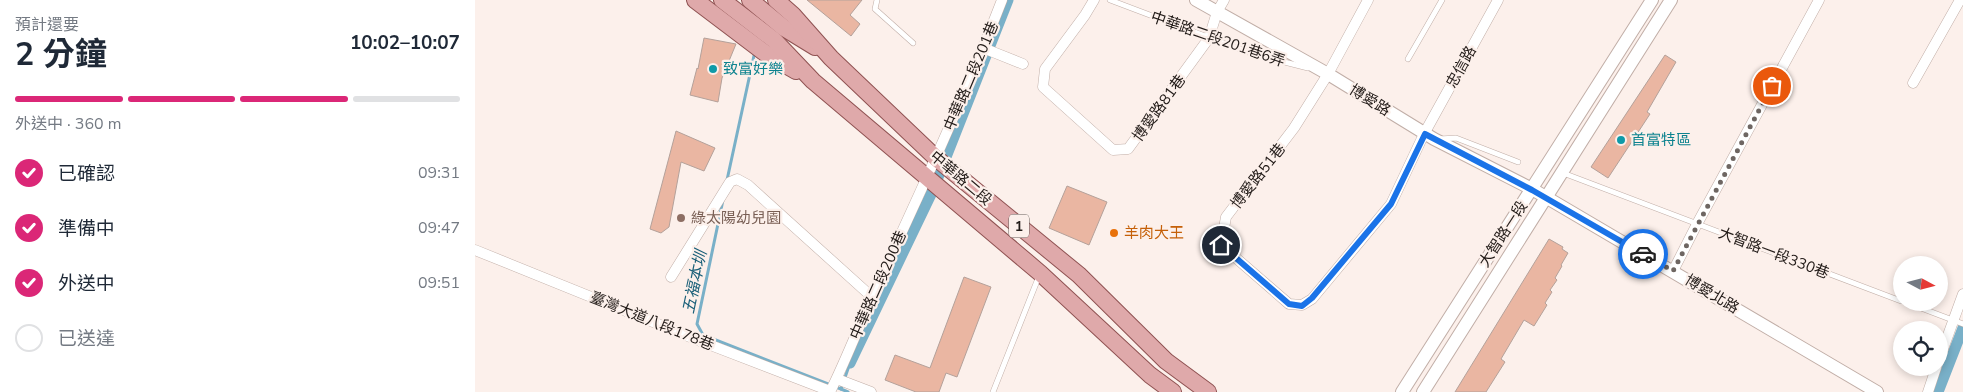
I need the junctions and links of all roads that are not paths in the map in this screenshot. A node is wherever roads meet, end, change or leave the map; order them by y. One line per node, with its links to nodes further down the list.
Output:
1 (695, 0): 27 (main road, 中華路二段 / 1)
2 (722, 0): 19 (main road, 1)
3 (749, 0): 19 (main road, 1)
4 (776, 0): 23 (main road, 中華路二段 / 1)
5 (877, 0): 21 (lane)
6 (1002, 0): 22 (street, 中華路二段201巷)
7 (1094, 0): 20 (street, 博愛路81巷)
8 (1110, 0): 20 (lane, 中華路二段201巷6弄)
9 (1196, 0): 18 (street, 博愛路)
10 (1224, 0): 18 (street, 博愛路81巷)
11 (1368, 0): 26 (street)
12 (1442, 0): 24 (lane)
13 (1498, 0): 29 (street, 忠信路)
14 (1652, 0): 34 (street, 大智路一段)
15 (1671, 0): 32 (street, 大智路一段)
16 (1819, 0): 36 (street)
17 (1960, 0): 28 (street)
18 (1217, 12): 20 (street, 博愛路81巷); 26 (street, 博愛路)
19 (779, 34): 23 (main road, 中華路二段 / 1); 27 (main road, 中華路二段 / 1)
20 (1209, 38): 26 (lane, 中華路二段201巷6弄)
21 (913, 43)
22 (983, 48): 25 (street); 30 (street, 中華路二段201巷)
23 (831, 58): 30 (main road, 中華路二段 / 1)
24 (1408, 59)
25 (1023, 64)
26 (1328, 74): 29 (street, 博愛路); 44 (street, 博愛路51巷)
27 (813, 81): 33 (main road, 中華路二段 / 1)
28 (1913, 83)
29 (1429, 136): 31 (lane); 34 (street, 博愛路); 44 (street, 忠信路)
30 (936, 158): 33 (street, 中華路二段201巷); 55 (main road, 中華路二段 / 1)
31 (1518, 162)
32 (1563, 173): 35 (street, 大智路一段); 36 (lane, 大智路一段330巷)
33 (926, 178): 39 (main road, 中華路二段 / 1); 42 (street, 中華路二段200巷)
34 (1532, 190): 35 (street, 博愛路); 56 (street, 大智路一段)
35 (1546, 198): 38 (street, 博愛北路); 57 (street, 大智路一段)
36 (1697, 224): 38 (street); 43 (lane, 大智路一段330巷)
37 (475, 250): 51 (street, 臺灣大道八段178巷)
38 (1673, 271): 58 (street, 博愛北路)
39 (1040, 273): 53 (lane); 54 (main road, 中華路二段 / 1)
40 (671, 277): 42 (street)
41 (1963, 294): 46 (street)
42 (872, 297): 50 (street, 中華路二段200巷)
43 (1893, 298)
44 (1302, 306)
45 (1929, 311): 46 (lane)
46 (1953, 320): 47 (lane); 48 (street)
47 (1963, 324)
48 (1948, 334)
49 (1933, 376): 59 (street)
50 (837, 379): 51 (street, 中華路二段200巷); 52 (street)
51 (830, 391)
52 (871, 392)
53 (993, 392)
54 (1173, 392)
55 (1208, 392)
56 (1402, 392)
57 (1423, 392)
58 (1877, 392)
59 (1928, 392)

